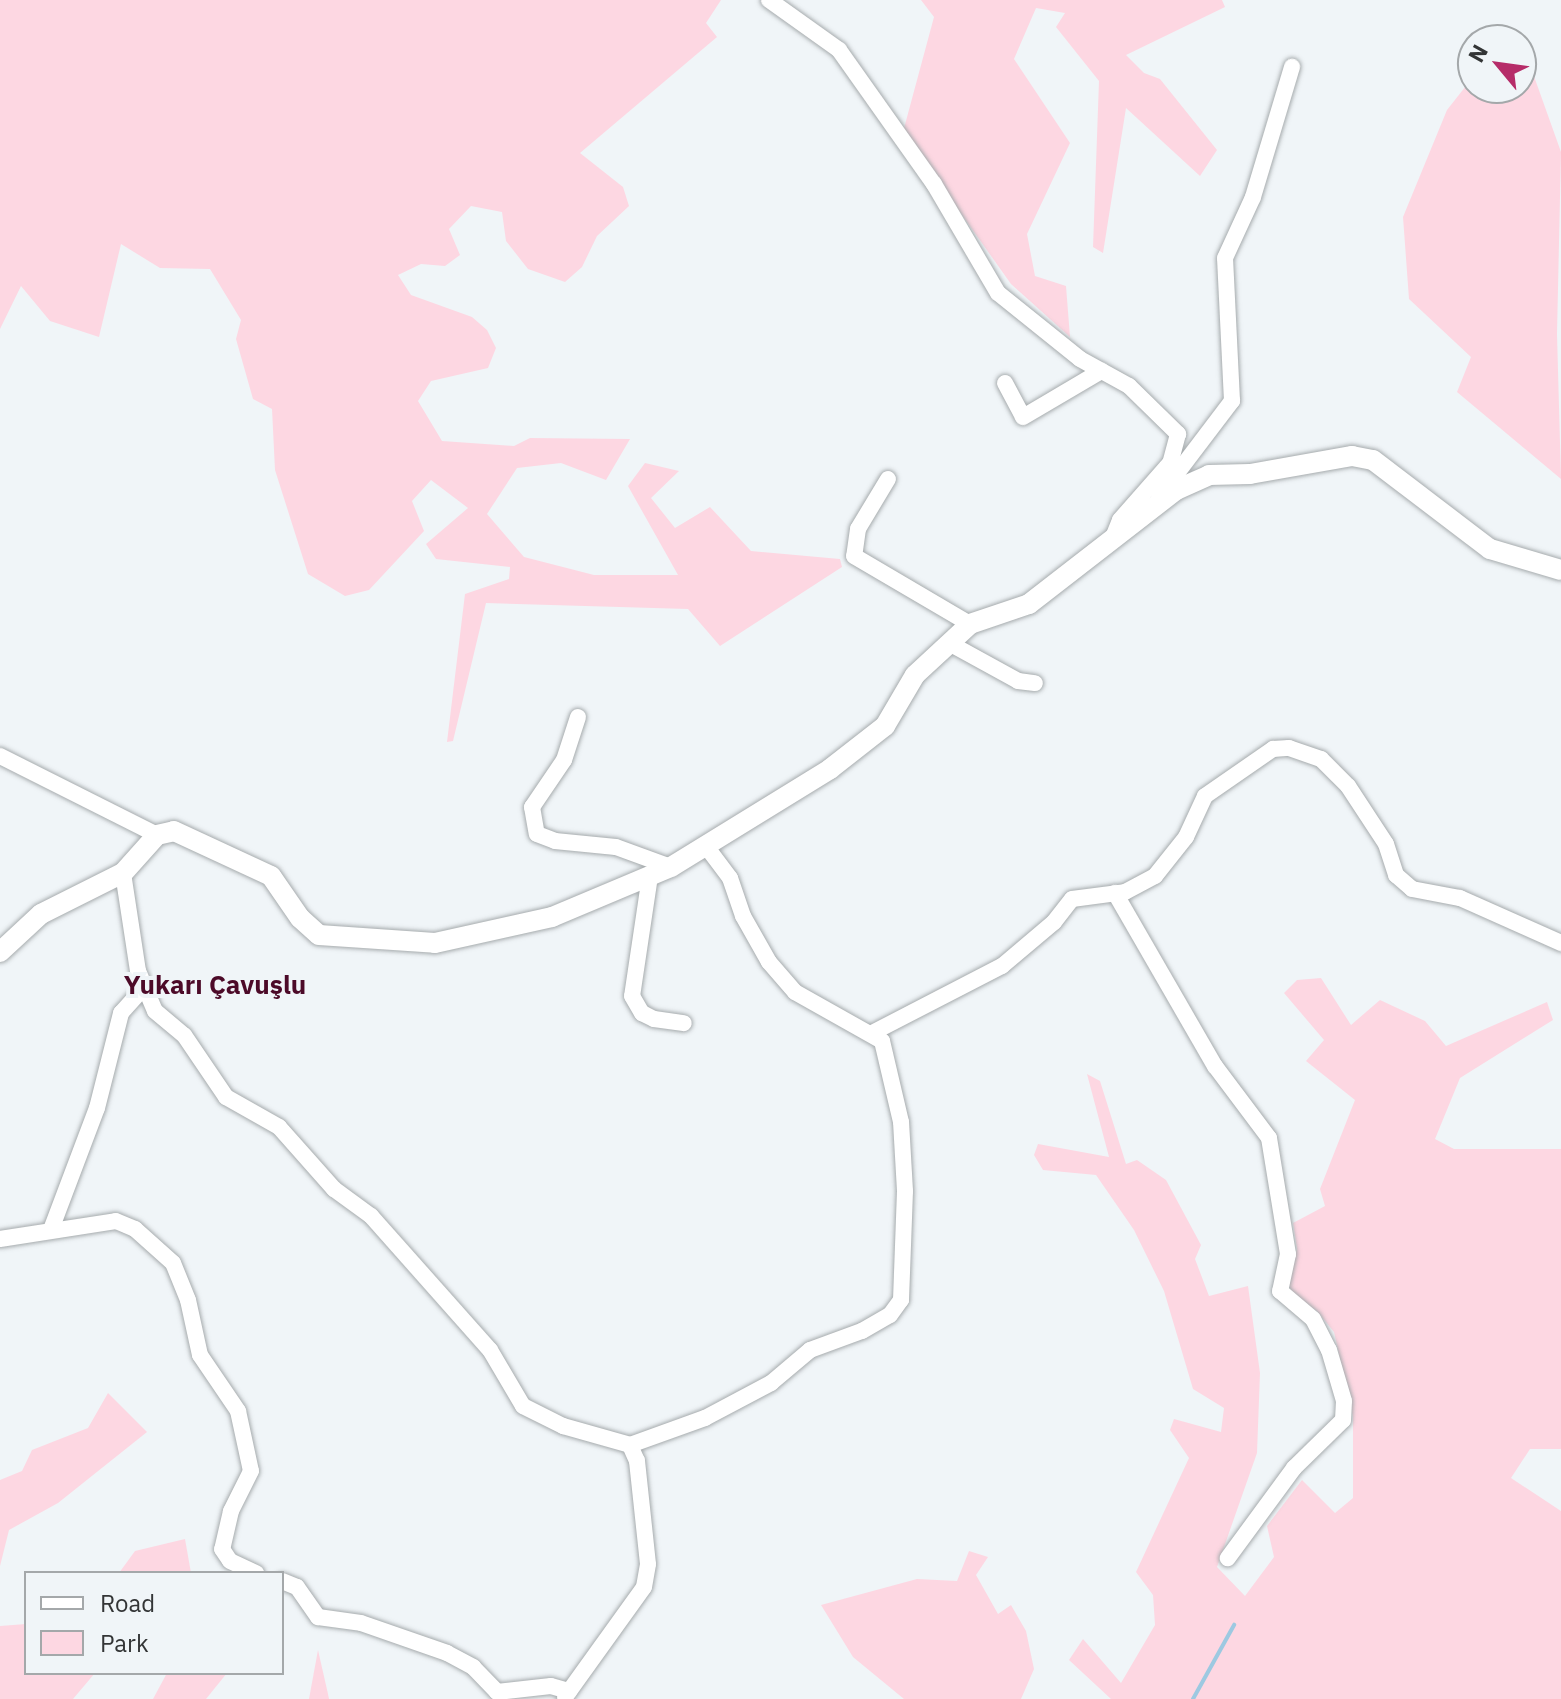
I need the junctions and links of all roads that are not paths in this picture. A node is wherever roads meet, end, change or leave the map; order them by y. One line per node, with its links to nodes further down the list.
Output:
1 (769, 0): 3 (street)
2 (1292, 67): 8 (street)
3 (1101, 371): 6 (street); 9 (street)
4 (1005, 383): 6 (street)
5 (1043, 385): 6 (street)
6 (1057, 397)
7 (888, 479): 11 (street)
8 (1143, 517): 9 (street); 10 (street)
9 (1111, 542): 11 (street)
10 (1561, 570)
11 (970, 624): 12 (street)
12 (949, 643): 13 (street); 17 (street)
13 (1035, 683)
14 (578, 717): 18 (street)
15 (0, 756): 16 (street)
16 (157, 835): 19 (street); 20 (street)
17 (706, 846): 18 (street); 26 (street)
18 (671, 867): 20 (street)
19 (123, 873): 23 (street); 24 (street)
20 (650, 876): 25 (street)
21 (1115, 893): 22 (street); 26 (street); 30 (street)
22 (1561, 943)
23 (0, 952)
24 (145, 986): 27 (street); 29 (street)
25 (684, 1023)
26 (874, 1032): 29 (street)
27 (52, 1227): 28 (street); 31 (street)
28 (0, 1239)
29 (630, 1445): 33 (street)
30 (1228, 1558)
31 (252, 1571)
32 (284, 1582): 33 (street)
33 (567, 1695)

